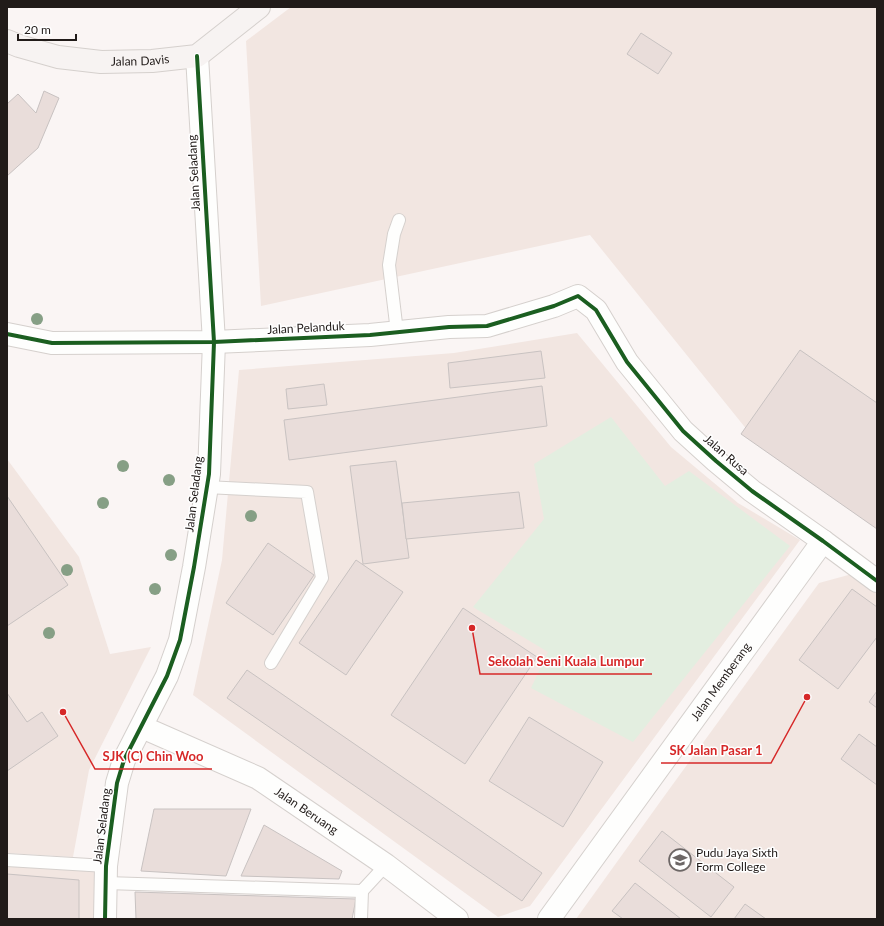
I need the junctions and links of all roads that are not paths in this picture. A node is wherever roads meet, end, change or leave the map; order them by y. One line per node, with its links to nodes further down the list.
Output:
1 (260, 7): 3 (main road)
2 (7, 41): 3 (main road, Jalan Davis)
3 (197, 56): 8 (street, Jalan Seladang)
4 (399, 220): 6 (lane)
5 (596, 310): 6 (street, Jalan Pelanduk); 10 (street, Jalan Rusa)
6 (397, 332): 8 (street, Jalan Pelanduk)
7 (7, 334): 8 (street, Jalan Pelanduk)
8 (214, 342): 9 (street, Jalan Seladang)
9 (206, 487): 12 (lane); 13 (street, Jalan Seladang)
10 (823, 541): 11 (street, Jalan Rusa); 21 (street, Jalan Memberang)
11 (877, 581)
12 (271, 663)
13 (142, 727): 15 (street, Jalan Beruang); 16 (street, Jalan Seladang)
14 (7, 860): 16 (lane)
15 (386, 865): 17 (lane); 20 (street, Jalan Beruang)
16 (106, 874): 17 (lane); 18 (street, Jalan Seladang)
17 (362, 891): 19 (lane)
18 (105, 919)
19 (361, 919)
20 (457, 919)
21 (549, 919)

